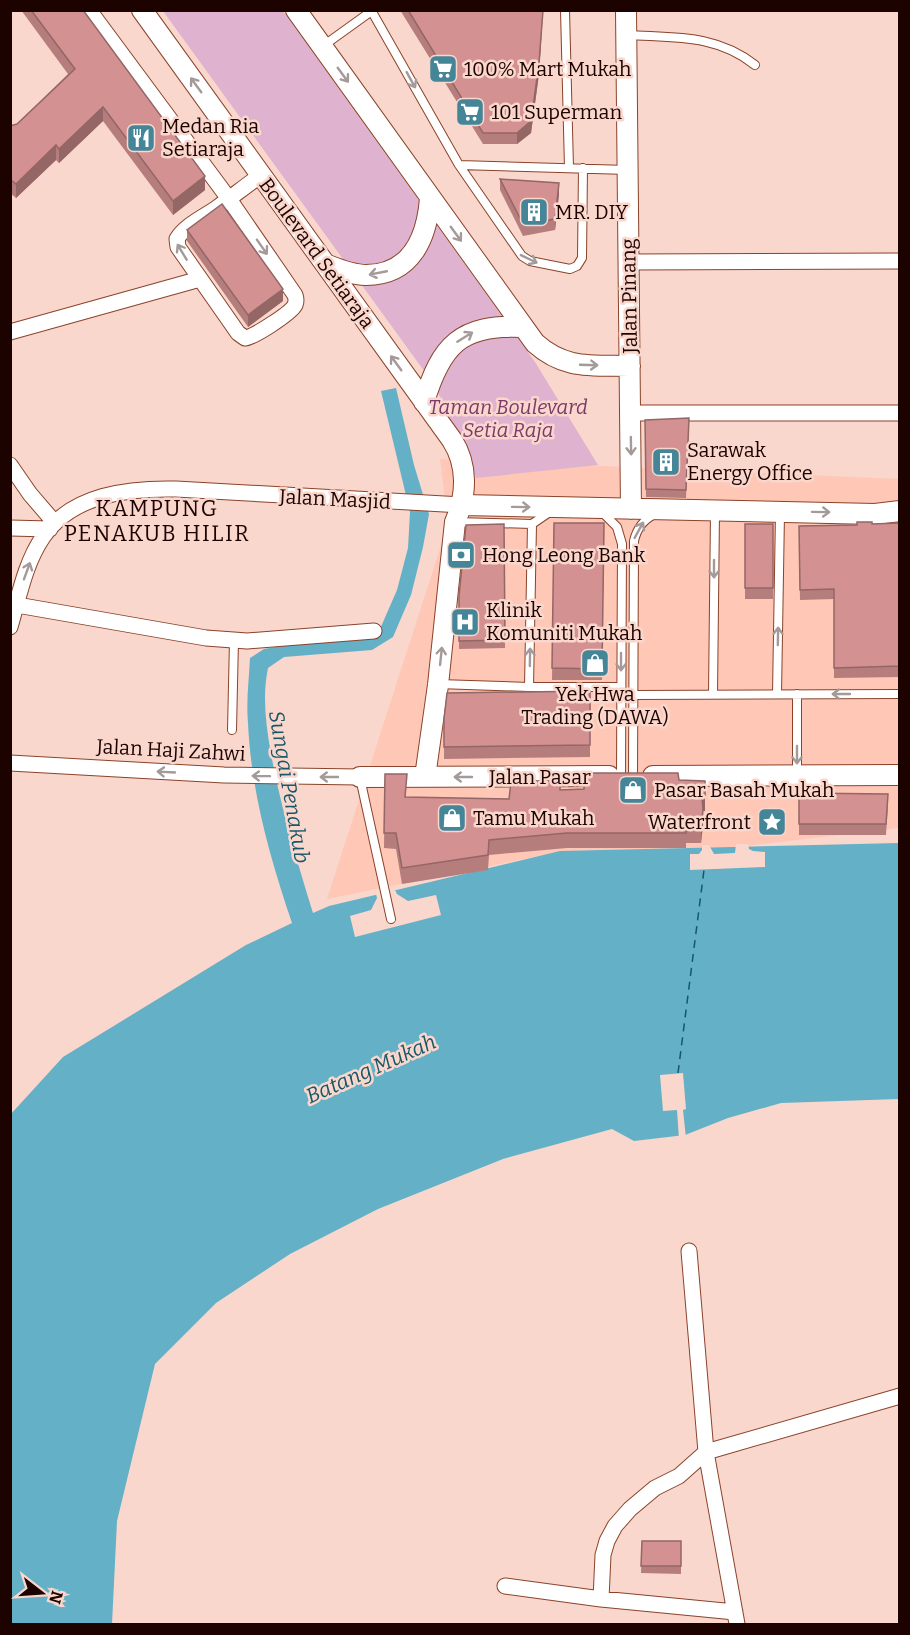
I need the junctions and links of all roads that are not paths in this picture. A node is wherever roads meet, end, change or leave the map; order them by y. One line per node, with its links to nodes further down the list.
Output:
1 (89, 10): 18 (street)
2 (142, 10): 16 (street, Boulevard Setiaraja, one-way to 2)
3 (296, 10): 10 (street)
4 (559, 10): 8 (lane)
5 (565, 10): 8 (lane)
6 (626, 10): 9 (street, Jalan Pinang)
7 (372, 11): 10 (lane); 12 (lane, one-way to 12)
8 (566, 22): 13 (lane)
9 (626, 35): 11 (lane); 15 (street, Jalan Pinang)
10 (322, 46): 17 (street, one-way to 17)
11 (755, 65)
12 (459, 165): 13 (lane); 14 (lane, one-way to 14)
13 (569, 168): 14 (lane)
14 (583, 168): 15 (lane)
15 (628, 170): 20 (street, Jalan Pinang)
16 (261, 175): 18 (street); 21 (street, Boulevard Setiaraja)
17 (430, 198): 21 (street, one-way to 21); 23 (street, one-way to 23)
18 (229, 199): 22 (street, one-way to 18); 22 (street, one-way to 22)
19 (900, 261): 20 (street)
20 (629, 262): 25 (street, Jalan Pinang)
21 (325, 264): 26 (street, Boulevard Setiaraja, one-way to 21)
22 (200, 279): 24 (street)
23 (522, 327): 25 (street, one-way to 25); 26 (street, one-way to 23)
24 (10, 332)
25 (630, 366): 27 (street, Jalan Pinang)
26 (424, 402): 37 (street, Boulevard Setiaraja)
27 (630, 413): 28 (street); 32 (street, Jalan Pinang, one-way to 32)
28 (900, 413)
29 (10, 465): 41 (street)
30 (557, 507): 31 (street); 37 (street, one-way to 30); 39 (lane)
31 (597, 508): 32 (street); 49 (lane, one-way to 49)
32 (631, 509): 33 (street)
33 (666, 509): 34 (street); 54 (lane, one-way to 33)
34 (715, 510): 36 (street); 50 (lane, one-way to 50)
35 (900, 511): 38 (street)
36 (780, 512): 38 (street, one-way to 38); 51 (lane, one-way to 36)
37 (459, 514): 39 (lane); 41 (street, Jalan Masjid); 47 (street, one-way to 37)
38 (875, 514): 40 (street)
39 (532, 524): 48 (lane, one-way to 39)
40 (900, 524)
41 (52, 526): 42 (street); 43 (street, Jalan Masjid, one-way to 41)
42 (10, 528)
43 (17, 604): 44 (street, Jalan Masjid); 46 (street)
44 (10, 627)
45 (374, 631): 46 (street)
46 (234, 640): 55 (lane)
47 (438, 684): 48 (lane); 61 (street)
48 (529, 687): 49 (lane)
49 (621, 687): 59 (lane)
50 (713, 694): 51 (lane); 54 (lane)
51 (777, 694): 52 (lane)
52 (797, 694): 53 (lane, one-way to 52); 57 (lane, one-way to 57)
53 (900, 694)
54 (633, 695): 59 (lane)
55 (232, 730)
56 (12, 762): 60 (street, Jalan Haji Zahwi, one-way to 56)
57 (797, 775): 58 (street, Jalan Pasar); 59 (street, Jalan Pasar)
58 (900, 775)
59 (627, 776): 61 (street, Jalan Pasar, one-way to 61)
60 (360, 777): 61 (street, Jalan Pasar); 62 (lane)
61 (425, 777)
62 (391, 920)
63 (689, 1251): 65 (street)
64 (900, 1396): 65 (street)
65 (706, 1452): 67 (street); 68 (street)
66 (505, 1587): 67 (street)
67 (601, 1599): 68 (street)
68 (736, 1618)

